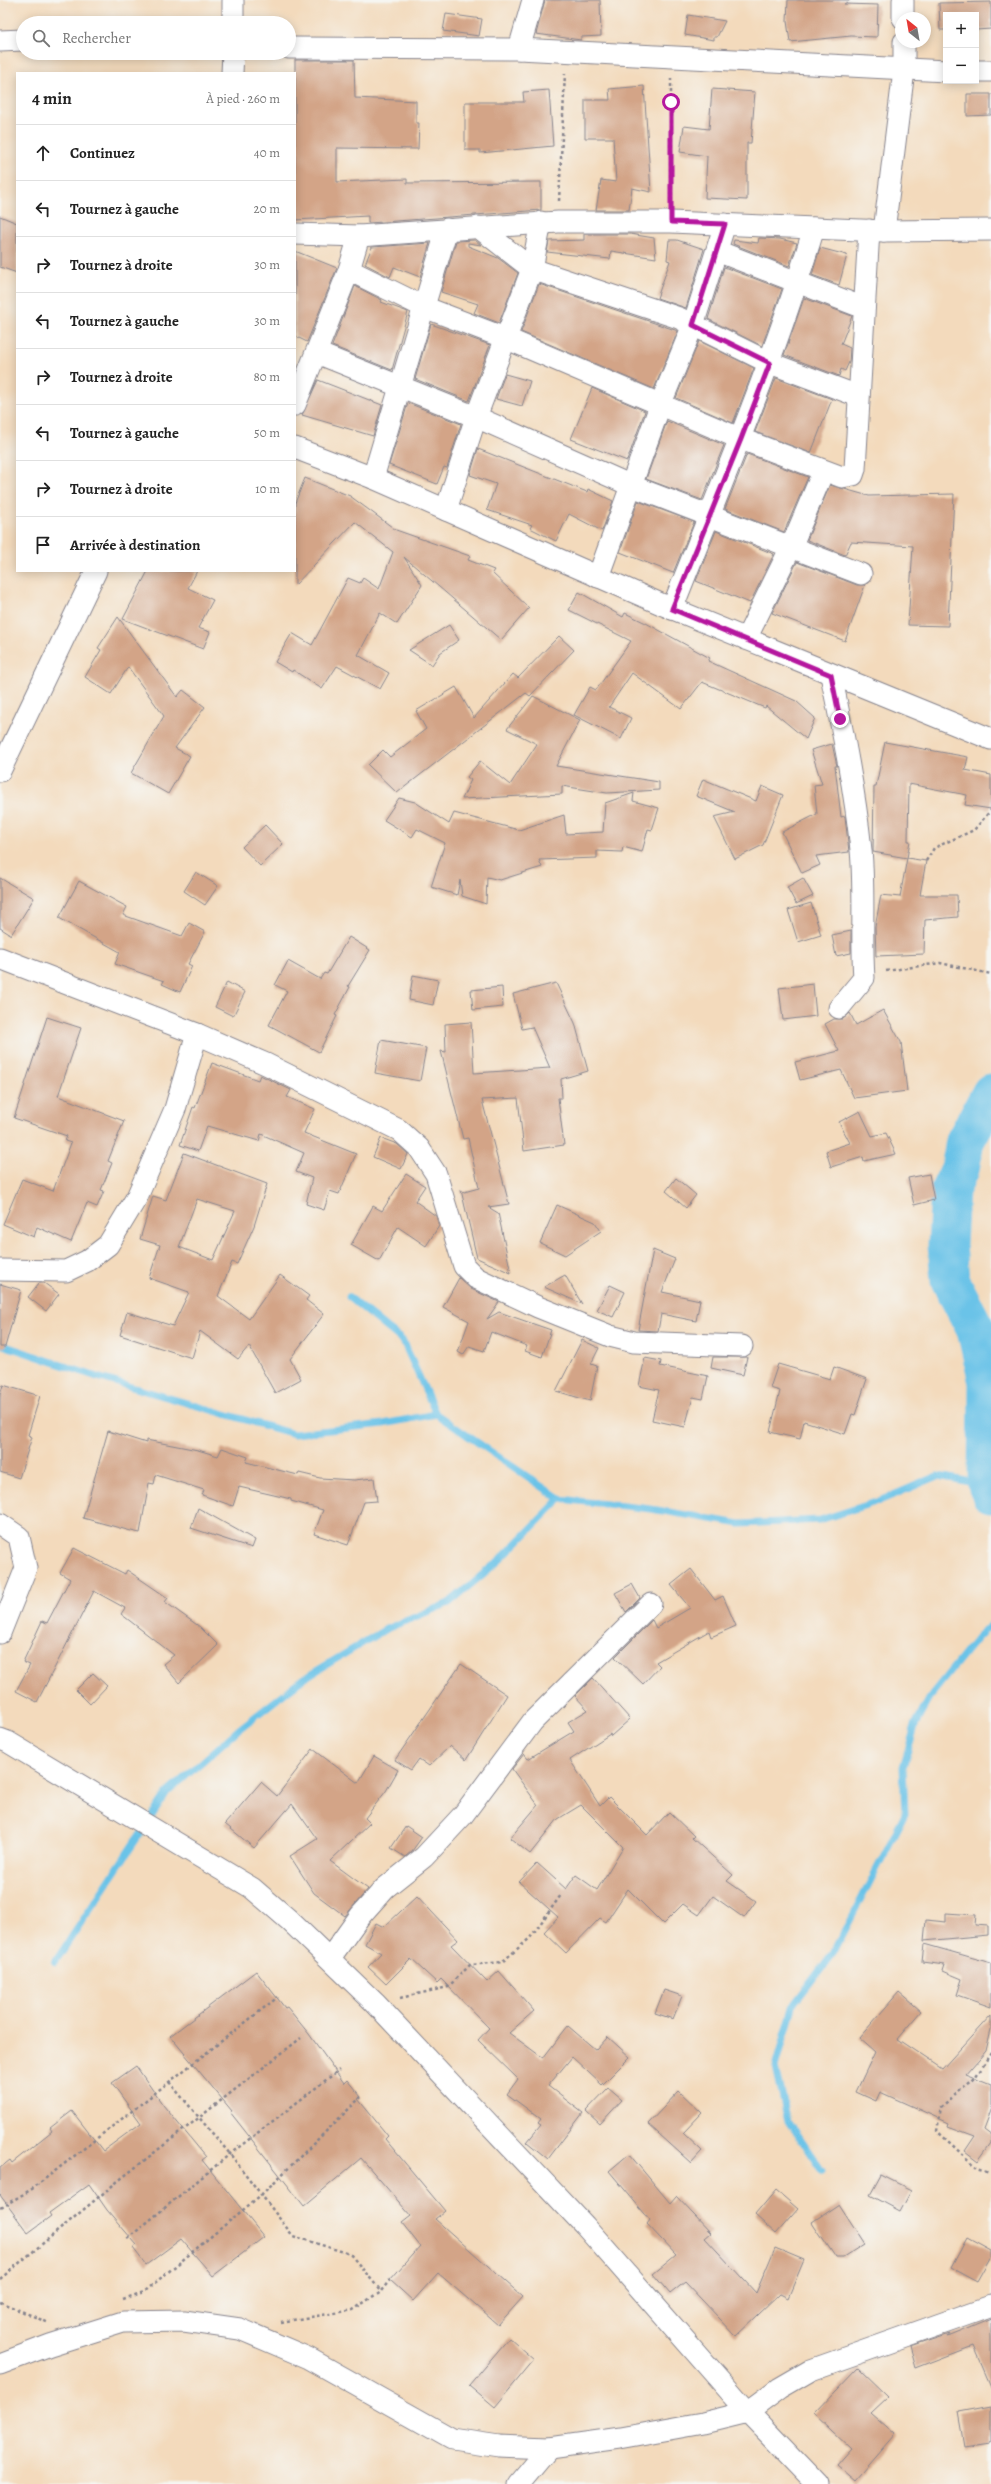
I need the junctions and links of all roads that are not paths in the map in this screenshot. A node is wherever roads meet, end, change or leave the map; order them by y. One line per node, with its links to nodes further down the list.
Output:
1 (233, 0): 5 (street)
2 (533, 0): 10 (street)
3 (902, 0): 4 (street)
4 (903, 12)
5 (233, 16)
6 (16, 40): 7 (street)
7 (0, 41)
8 (296, 48): 10 (street)
9 (904, 48): 12 (street)
10 (519, 49): 12 (street)
11 (233, 60): 16 (street)
12 (904, 70): 13 (street); 22 (street)
13 (943, 71)
14 (979, 71): 15 (street)
15 (991, 71)
16 (232, 72)
17 (549, 222): 18 (street); 19 (street); 27 (street)
18 (725, 224): 21 (street); 26 (street)
19 (478, 227): 20 (street); 27 (street)
20 (448, 228): 25 (street); 30 (street)
21 (814, 228): 22 (street); 29 (street)
22 (876, 230): 23 (street); 31 (street)
23 (991, 230)
24 (296, 234): 25 (street)
25 (359, 236): 28 (street)
26 (717, 251): 29 (street); 32 (street)
27 (532, 269): 32 (street); 33 (street)
28 (348, 270): 30 (street); 34 (street)
29 (797, 283): 31 (street); 35 (street)
30 (424, 307): 33 (street); 36 (street)
31 (864, 308): 37 (street)
32 (693, 325): 35 (street); 39 (street)
33 (505, 338): 39 (street); 40 (street)
34 (316, 352): 36 (street); 38 (street)
35 (770, 363): 37 (street); 41 (street)
36 (402, 385): 40 (street); 44 (street)
37 (858, 396): 43 (street)
38 (296, 402)
39 (661, 403): 41 (street); 45 (street)
40 (476, 417): 45 (street); 46 (street)
41 (741, 439): 43 (street); 47 (street)
42 (296, 448): 44 (street)
43 (823, 472): 48 (street)
44 (373, 478): 46 (street)
45 (632, 486): 47 (street); 51 (street)
46 (446, 510): 51 (street)
47 (709, 515): 48 (street); 52 (street)
48 (791, 547): 50 (street); 53 (street)
49 (96, 572): 56 (street)
50 (861, 574)
51 (598, 577): 52 (street)
52 (672, 609): 53 (street)
53 (746, 639): 54 (street)
54 (831, 675): 55 (street); 58 (street)
55 (991, 740)
56 (0, 771)
57 (0, 958): 59 (street)
58 (839, 1008)
59 (197, 1034): 60 (street); 61 (street)
60 (0, 1270)
61 (742, 1346)
62 (0, 1524): 64 (street)
63 (651, 1604): 66 (street)
64 (0, 1633)
65 (0, 1739): 66 (street)
66 (330, 1958): 69 (street)
67 (991, 2306): 69 (street)
68 (0, 2364): 70 (street)
69 (748, 2412): 70 (street); 72 (street)
70 (549, 2448): 71 (street)
71 (519, 2484)
72 (817, 2484)

